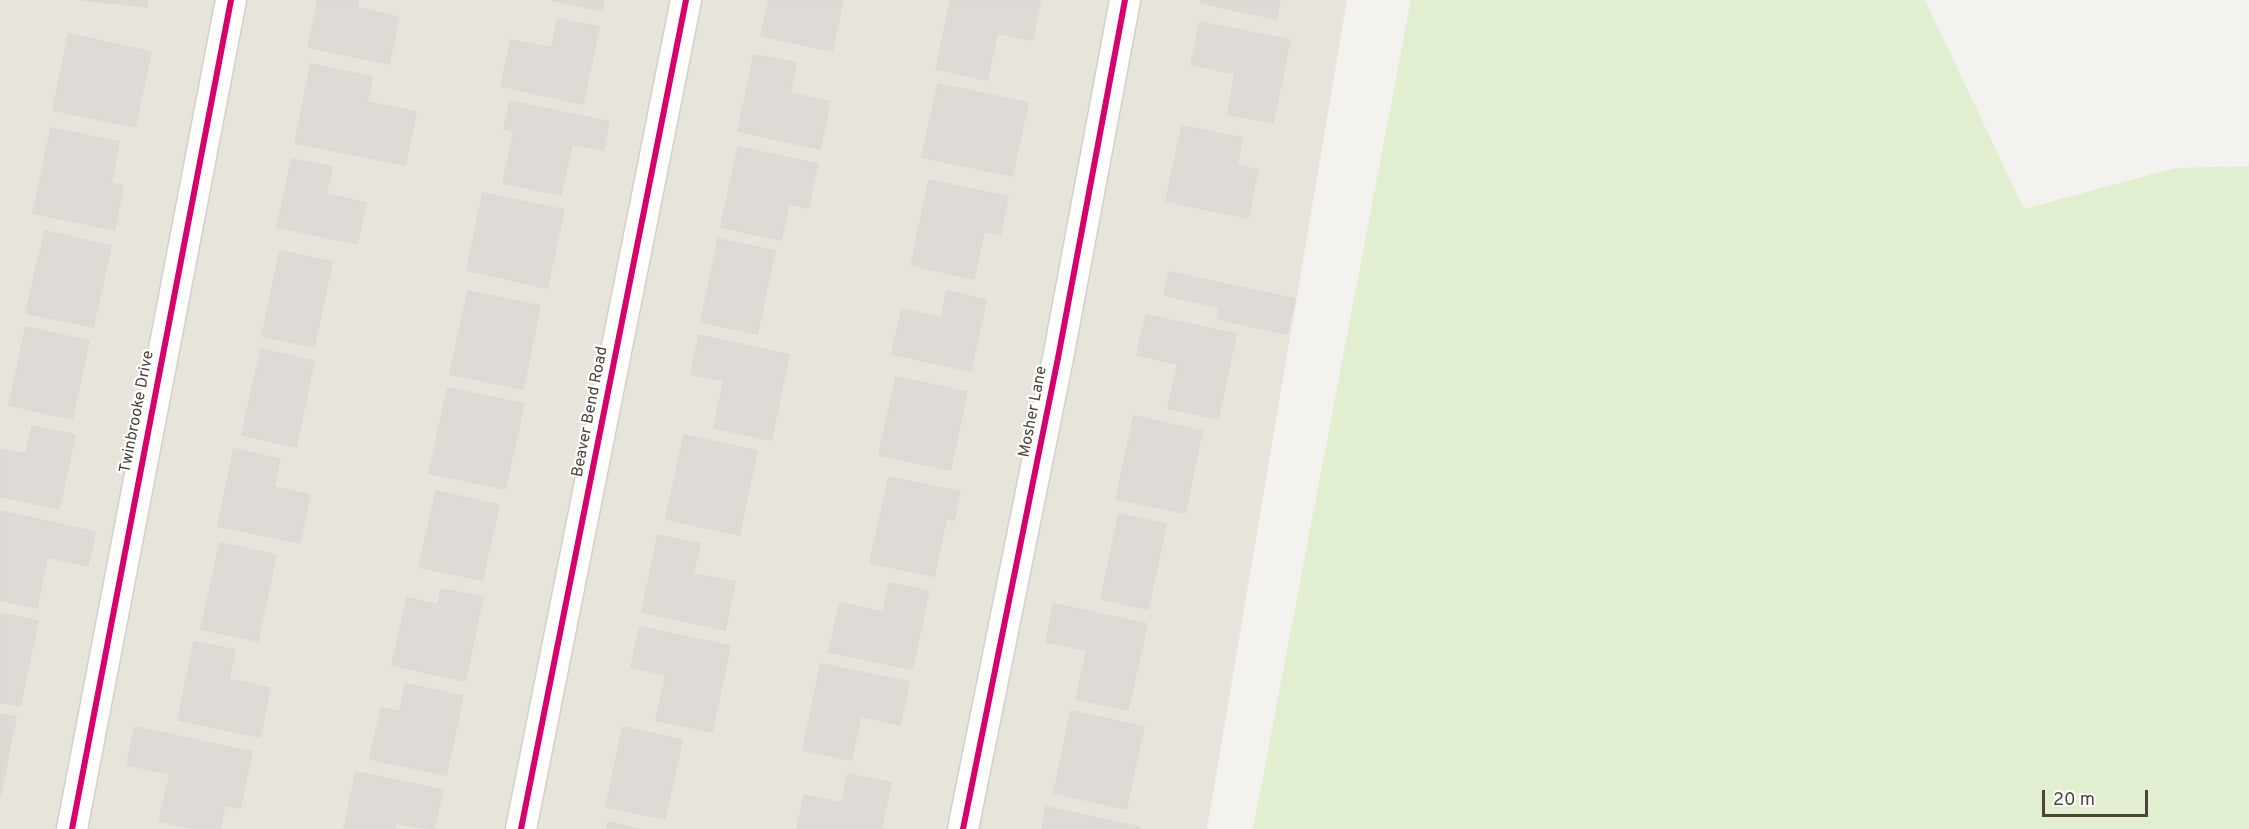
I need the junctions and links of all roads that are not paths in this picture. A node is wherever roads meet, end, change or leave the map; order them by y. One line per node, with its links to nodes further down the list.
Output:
1 (231, 0): 4 (street, Twinbrooke Drive)
2 (686, 0): 5 (street, Beaver Bend Road)
3 (1125, 0): 6 (street, Mosher Lane)
4 (72, 829)
5 (521, 829)
6 (963, 829)

